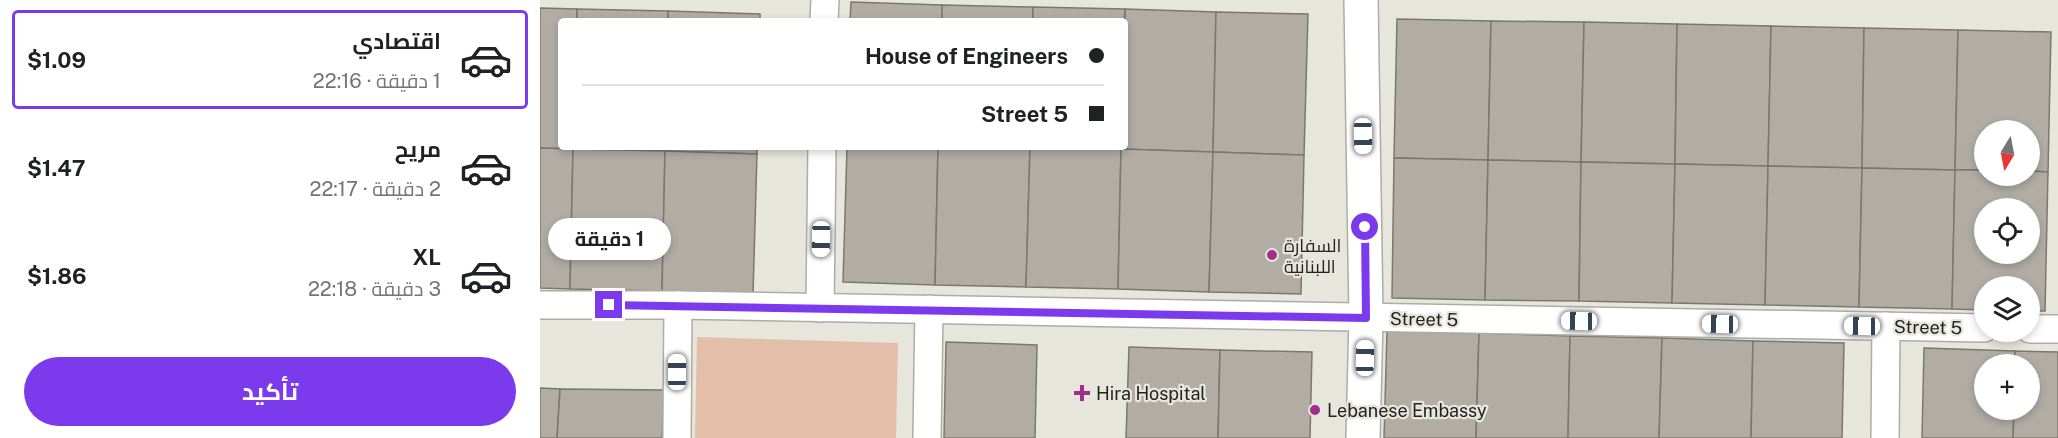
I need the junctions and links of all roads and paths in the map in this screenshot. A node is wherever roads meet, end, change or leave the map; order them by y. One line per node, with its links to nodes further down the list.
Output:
1 (825, 0): 3 (street)
2 (1361, 0): 9 (street)
3 (824, 18)
4 (822, 150): 7 (street)
5 (540, 305): 6 (street, Street 5)
6 (678, 305): 7 (street, Street 5); 14 (street)
7 (820, 308): 8 (street, Street 5)
8 (928, 309): 9 (street, Street 5); 15 (street)
9 (1366, 318): 10 (street, Street 5); 16 (street)
10 (1886, 326): 11 (street, Street 5); 17 (street)
11 (1974, 328)
12 (2040, 329): 13 (street)
13 (2058, 329)
14 (677, 438)
15 (927, 438)
16 (1363, 438)
17 (1886, 438)

